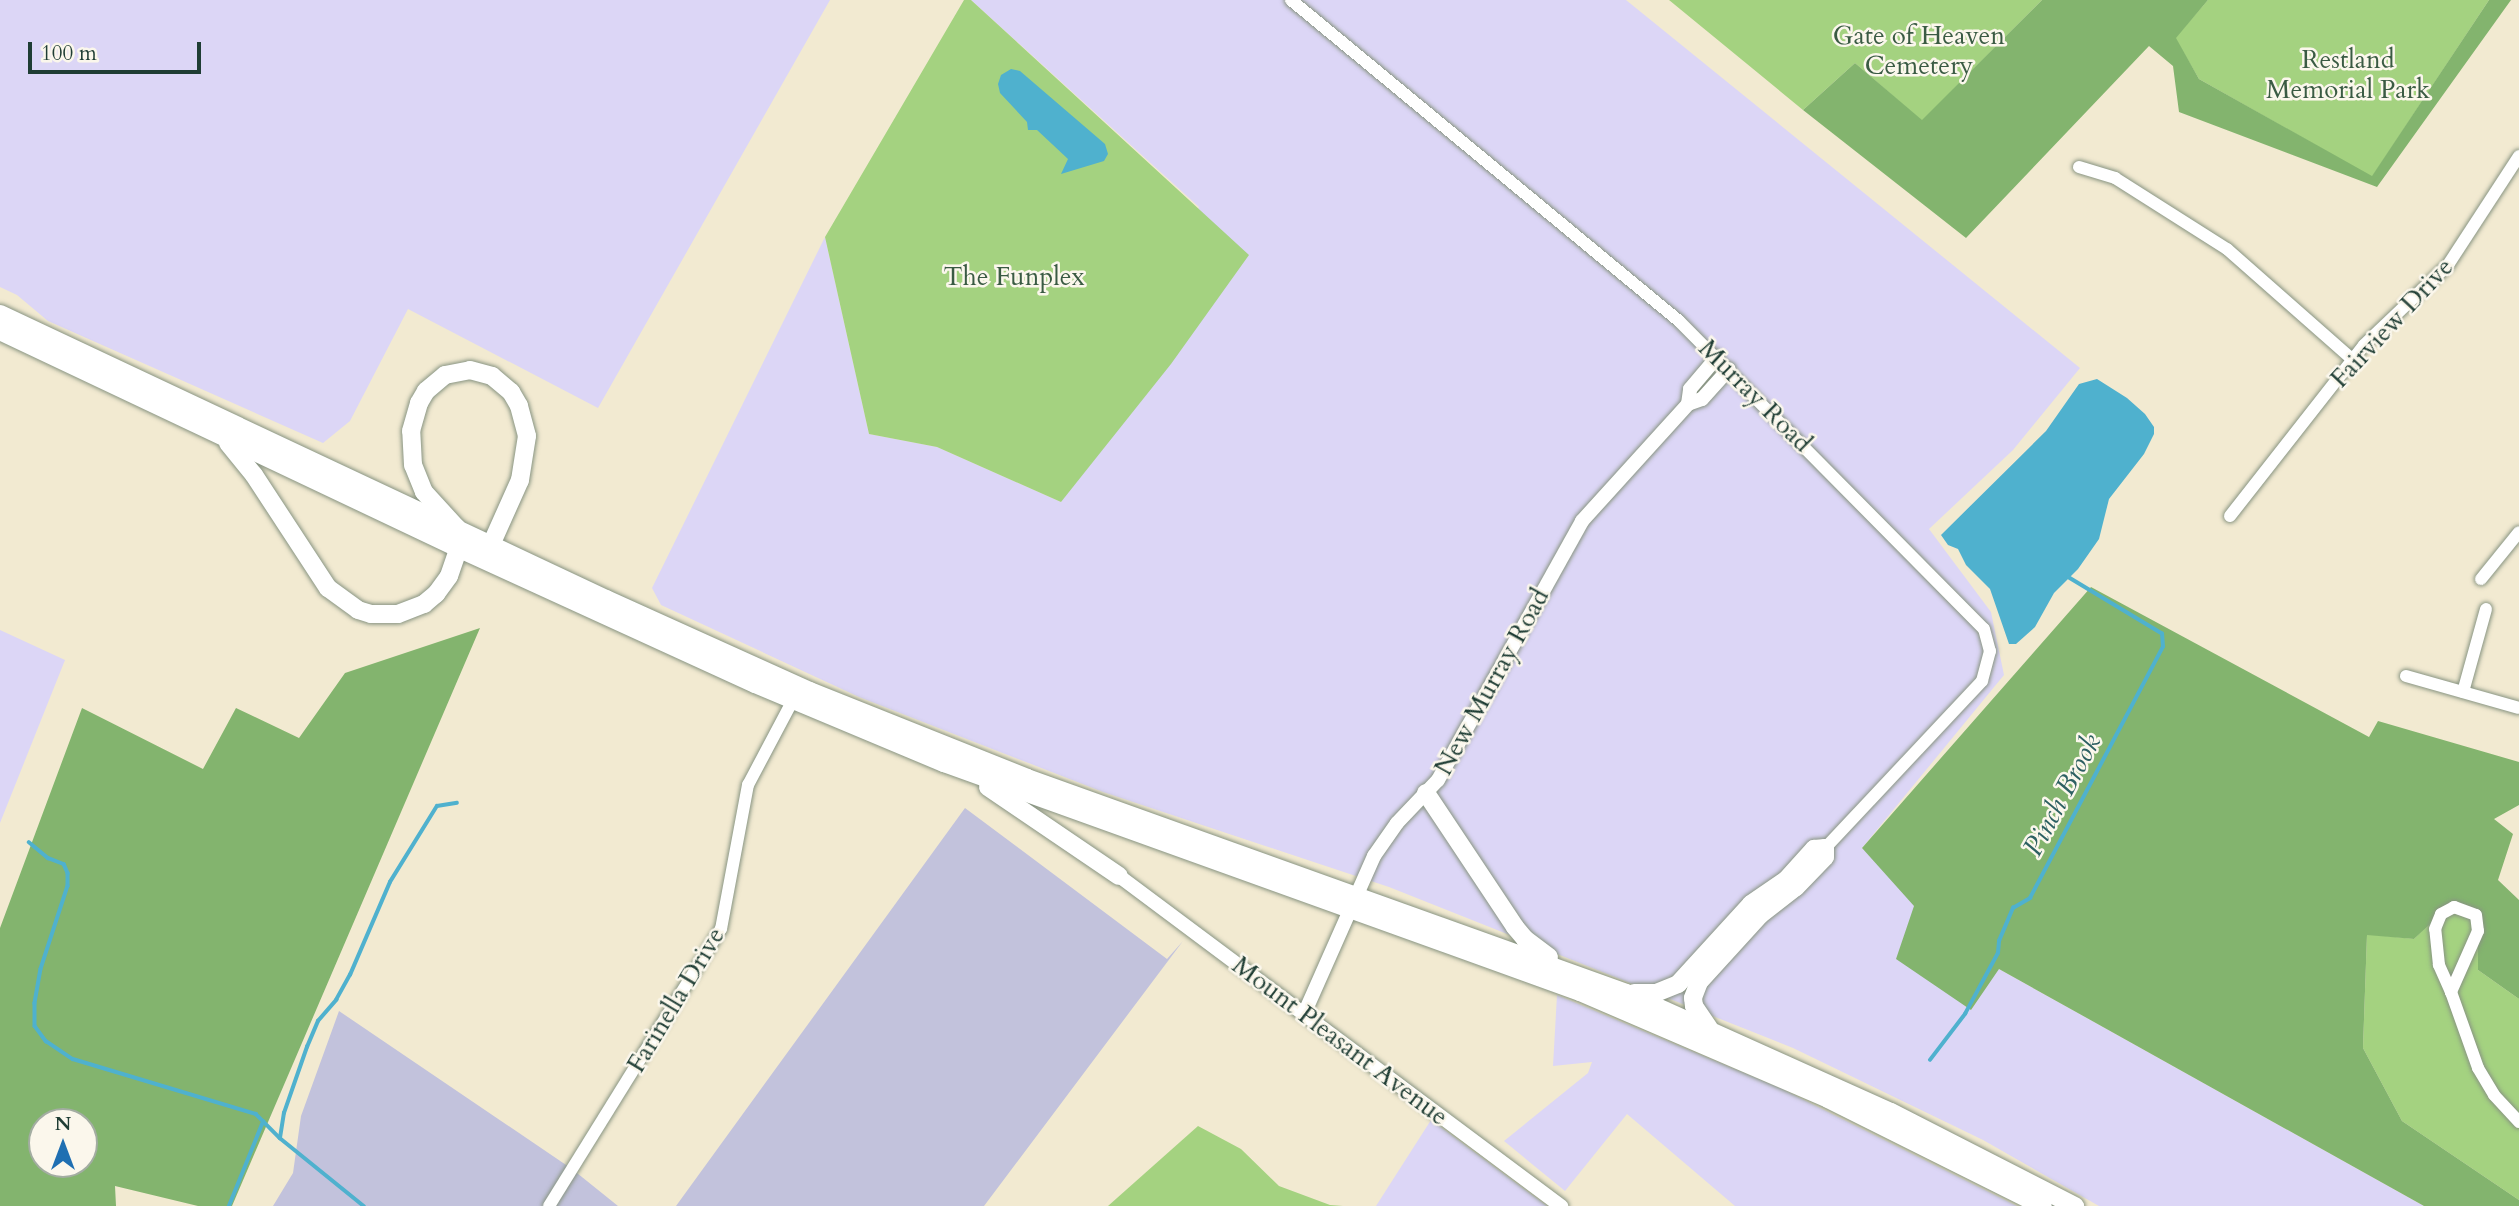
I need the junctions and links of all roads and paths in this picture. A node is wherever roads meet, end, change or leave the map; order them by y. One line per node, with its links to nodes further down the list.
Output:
1 (1291, 0): 8 (street, Murray Road)
2 (2519, 156): 4 (street, Fairview Drive)
3 (2079, 167): 9 (street)
4 (2507, 175): 5 (street); 9 (street, Fairview Drive)
5 (2519, 184)
6 (0, 314): 14 (main road)
7 (0, 331): 12 (main road)
8 (1717, 357): 10 (street, Murray Road); 11 (street, New Murray Road)
9 (2353, 360): 13 (street, Fairview Drive)
10 (1729, 369): 11 (street, New Murray Road); 26 (street, Murray Road)
11 (1688, 404): 25 (street, New Murray Road)
12 (224, 438): 16 (main road); 16 (main road)
13 (2230, 516)
14 (457, 528): 16 (main road); 17 (main road); 17 (main road)
15 (2518, 534): 18 (street)
16 (460, 549): 17 (main road)
17 (488, 552): 22 (main road); 28 (main road)
18 (2481, 579)
19 (2486, 609): 21 (street)
20 (2406, 676): 21 (street)
21 (2463, 692): 23 (street)
22 (793, 700): 24 (main road); 35 (street, Farinella Drive)
23 (2519, 708)
24 (962, 769): 27 (main road); 28 (main road)
25 (1426, 793): 28 (street, New Murray Road); 29 (main road)
26 (1825, 848): 31 (main road); 33 (main road)
27 (1119, 876): 32 (street, Mount Pleasant Avenue)
28 (1354, 902): 29 (main road); 32 (street, New Murray Road); 37 (main road)
29 (1580, 975): 31 (main road)
30 (2451, 992): 30 (street); 34 (street)
31 (1626, 993): 33 (main road)
32 (1304, 1014): 36 (street, Mount Pleasant Avenue)
33 (1709, 1028): 38 (main road)
34 (2519, 1122)
35 (549, 1206)
36 (1561, 1206)
37 (2043, 1206)
38 (2075, 1206)

